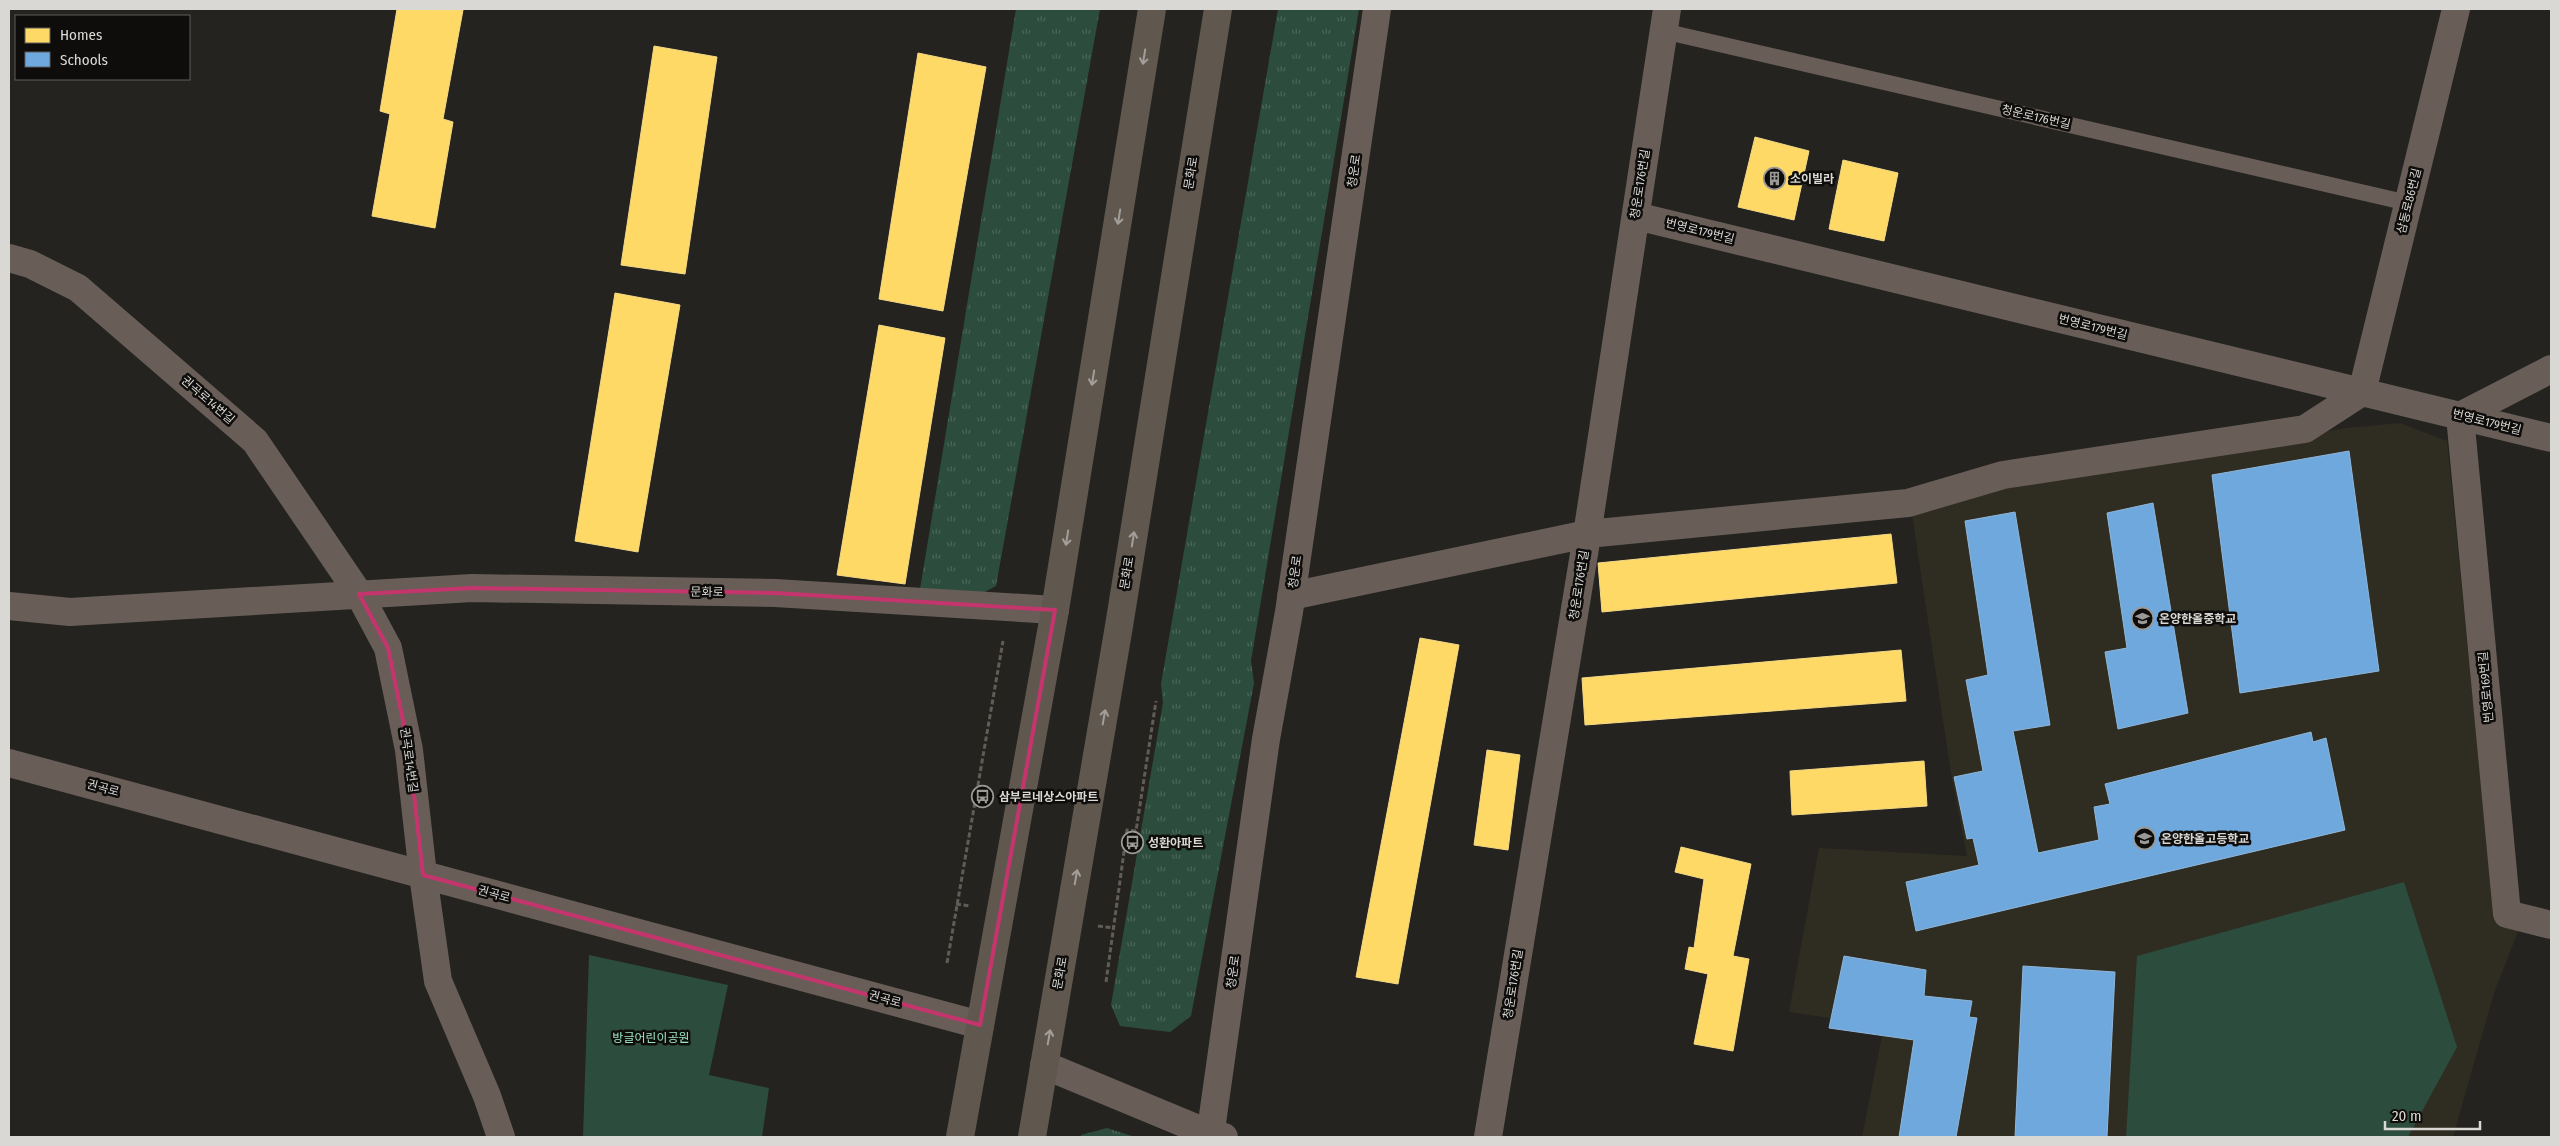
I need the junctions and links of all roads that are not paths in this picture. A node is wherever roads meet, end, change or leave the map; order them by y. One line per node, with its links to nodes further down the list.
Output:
1 (1152, 9): 17 (main road, one-way to 17)
2 (1218, 9): 22 (main road, 문화로, one-way to 2)
3 (1377, 9): 15 (street, 청운로)
4 (2456, 9): 6 (street, 삼동로86번길)
5 (1665, 20): 6 (lane, 청운로176번길); 7 (street, 청운로176번길)
6 (2408, 203): 10 (street, 삼동로86번길)
7 (1636, 216): 10 (street, 번영로179번길); 13 (street, 청운로176번길)
8 (9, 258): 14 (street, 권곡로14번길)
9 (2551, 369): 11 (street)
10 (2362, 392): 11 (street, 번영로179번길); 13 (street)
11 (2460, 416): 12 (street, 번영로179번길); 20 (street, 번영로169번길)
12 (2551, 438)
13 (1588, 534): 15 (street); 27 (street, 청운로176번길)
14 (359, 594): 16 (street); 17 (street, 문화로); 19 (street, 권곡로14번길)
15 (1291, 596): 23 (street, 청운로)
16 (9, 606)
17 (1055, 610): 21 (main road)
18 (9, 763): 19 (street, 권곡로)
19 (423, 875): 21 (street, 권곡로); 24 (street, 권곡로14번길)
20 (2551, 925)
21 (980, 1025): 25 (main road)
22 (1044, 1066): 23 (street, 청운로); 26 (main road, 문화로)
23 (1215, 1136)
24 (500, 1137)
25 (960, 1137)
26 (1032, 1137)
27 (1488, 1137)

